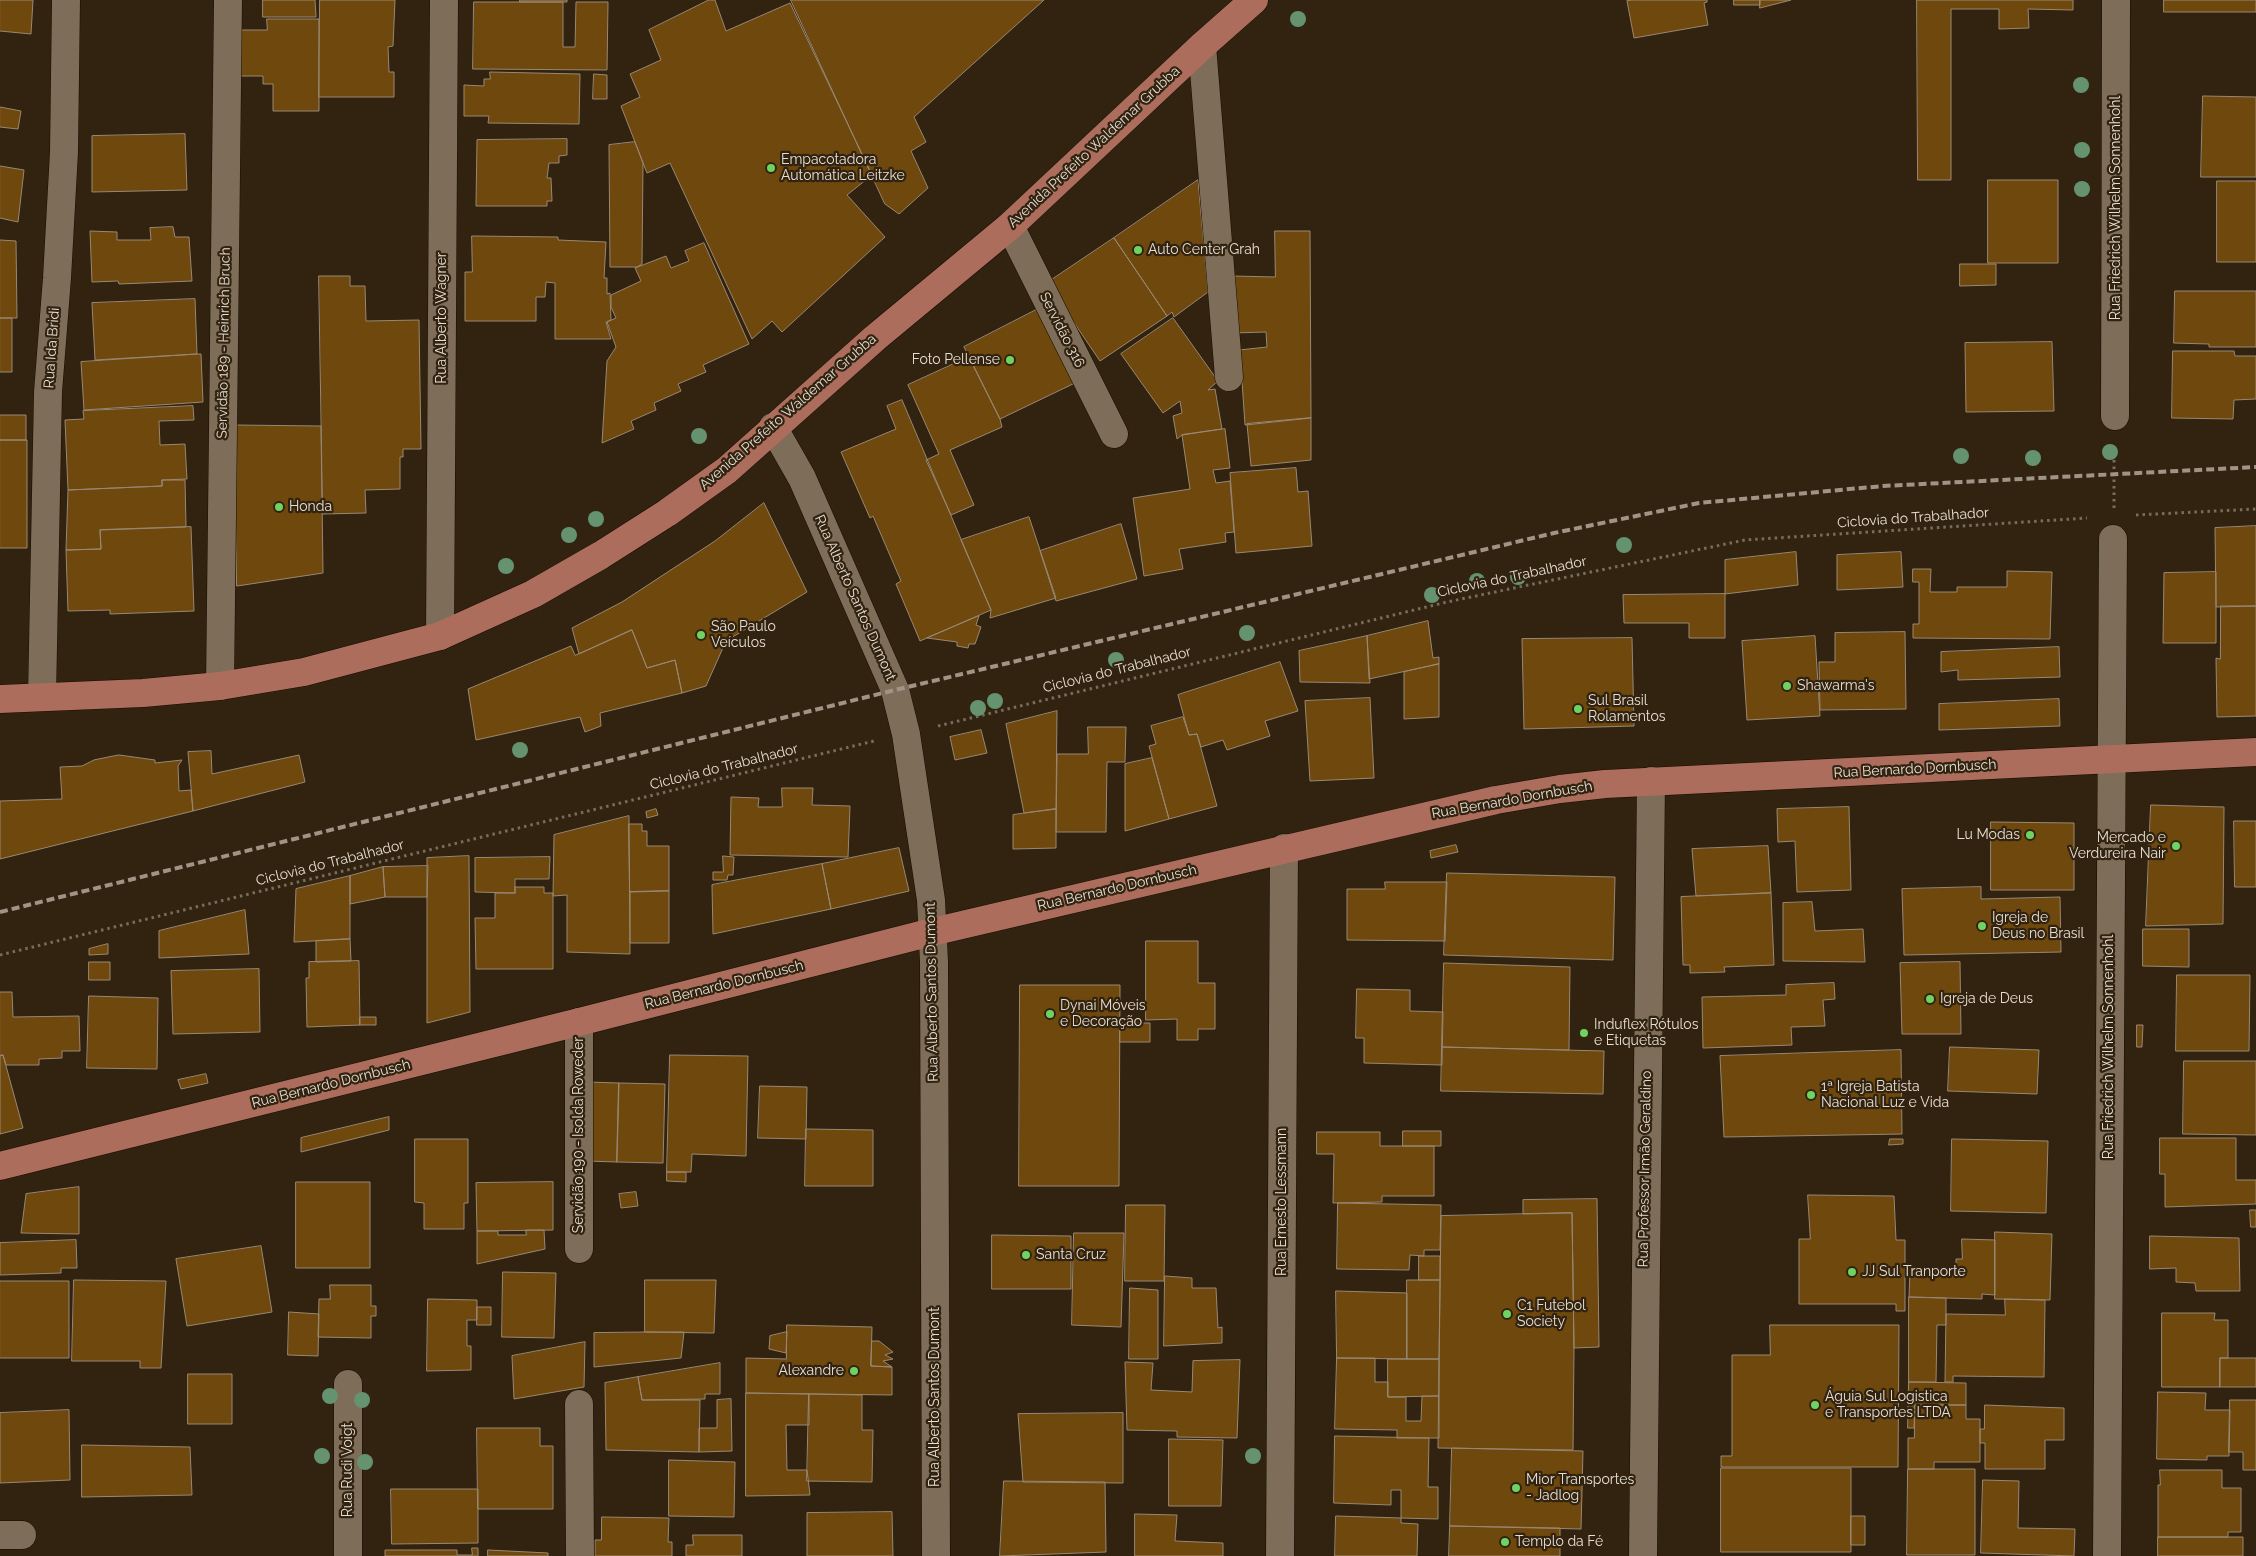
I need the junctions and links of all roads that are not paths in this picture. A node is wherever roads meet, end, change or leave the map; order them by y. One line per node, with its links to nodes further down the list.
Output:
1 (66, 0): 15 (street, Rua Ida Bridi)
2 (228, 0): 14 (street, Servidão 189 - Heinrich Bruch)
3 (444, 0): 13 (street, Rua Alberto Wagner)
4 (1254, 0): 6 (highway, Avenida Prefeito Waldemar Grubba)
5 (2116, 0): 9 (street, Rua Friedrich Wilhelm Sonnenhohl)
6 (1202, 46): 7 (highway, Avenida Prefeito Waldemar Grubba); 8 (street)
7 (1010, 226): 10 (highway, Avenida Prefeito Waldemar Grubba); 11 (street, Servidão 316)
8 (1229, 377)
9 (2115, 416)
10 (773, 428): 13 (highway, Avenida Prefeito Waldemar Grubba); 21 (street, Rua Alberto Santos Dumont)
11 (1114, 434)
12 (2113, 528): 18 (street, Rua Friedrich Wilhelm Sonnenhohl)
13 (440, 636): 14 (highway, Avenida Prefeito Waldemar Grubba)
14 (220, 686): 15 (highway, Avenida Prefeito Waldemar Grubba)
15 (42, 697): 16 (highway, Avenida Prefeito Waldemar Grubba)
16 (0, 699)
17 (2256, 752): 18 (highway, Rua Bernardo Dornbusch)
18 (2110, 760): 19 (highway, Rua Bernardo Dornbusch); 32 (street, Rua Friedrich Wilhelm Sonnenhohl)
19 (1651, 781): 20 (highway, Rua Bernardo Dornbusch); 31 (street, Rua Professor Irmão Geraldino)
20 (1284, 848): 21 (highway, Rua Bernardo Dornbusch); 30 (street, Rua Ernesto Lessmann)
21 (932, 932): 22 (highway, Rua Bernardo Dornbusch); 29 (street, Rua Alberto Santos Dumont)
22 (579, 1022): 23 (highway, Rua Bernardo Dornbusch); 24 (street, Servidão 190 - Isolda Roweder)
23 (0, 1166)
24 (579, 1248)
25 (348, 1384): 27 (street, Rua Rudi Voigt)
26 (579, 1404): 28 (street)
27 (348, 1556)
28 (580, 1556)
29 (936, 1556)
30 (1280, 1556)
31 (1643, 1556)
32 (2107, 1556)

